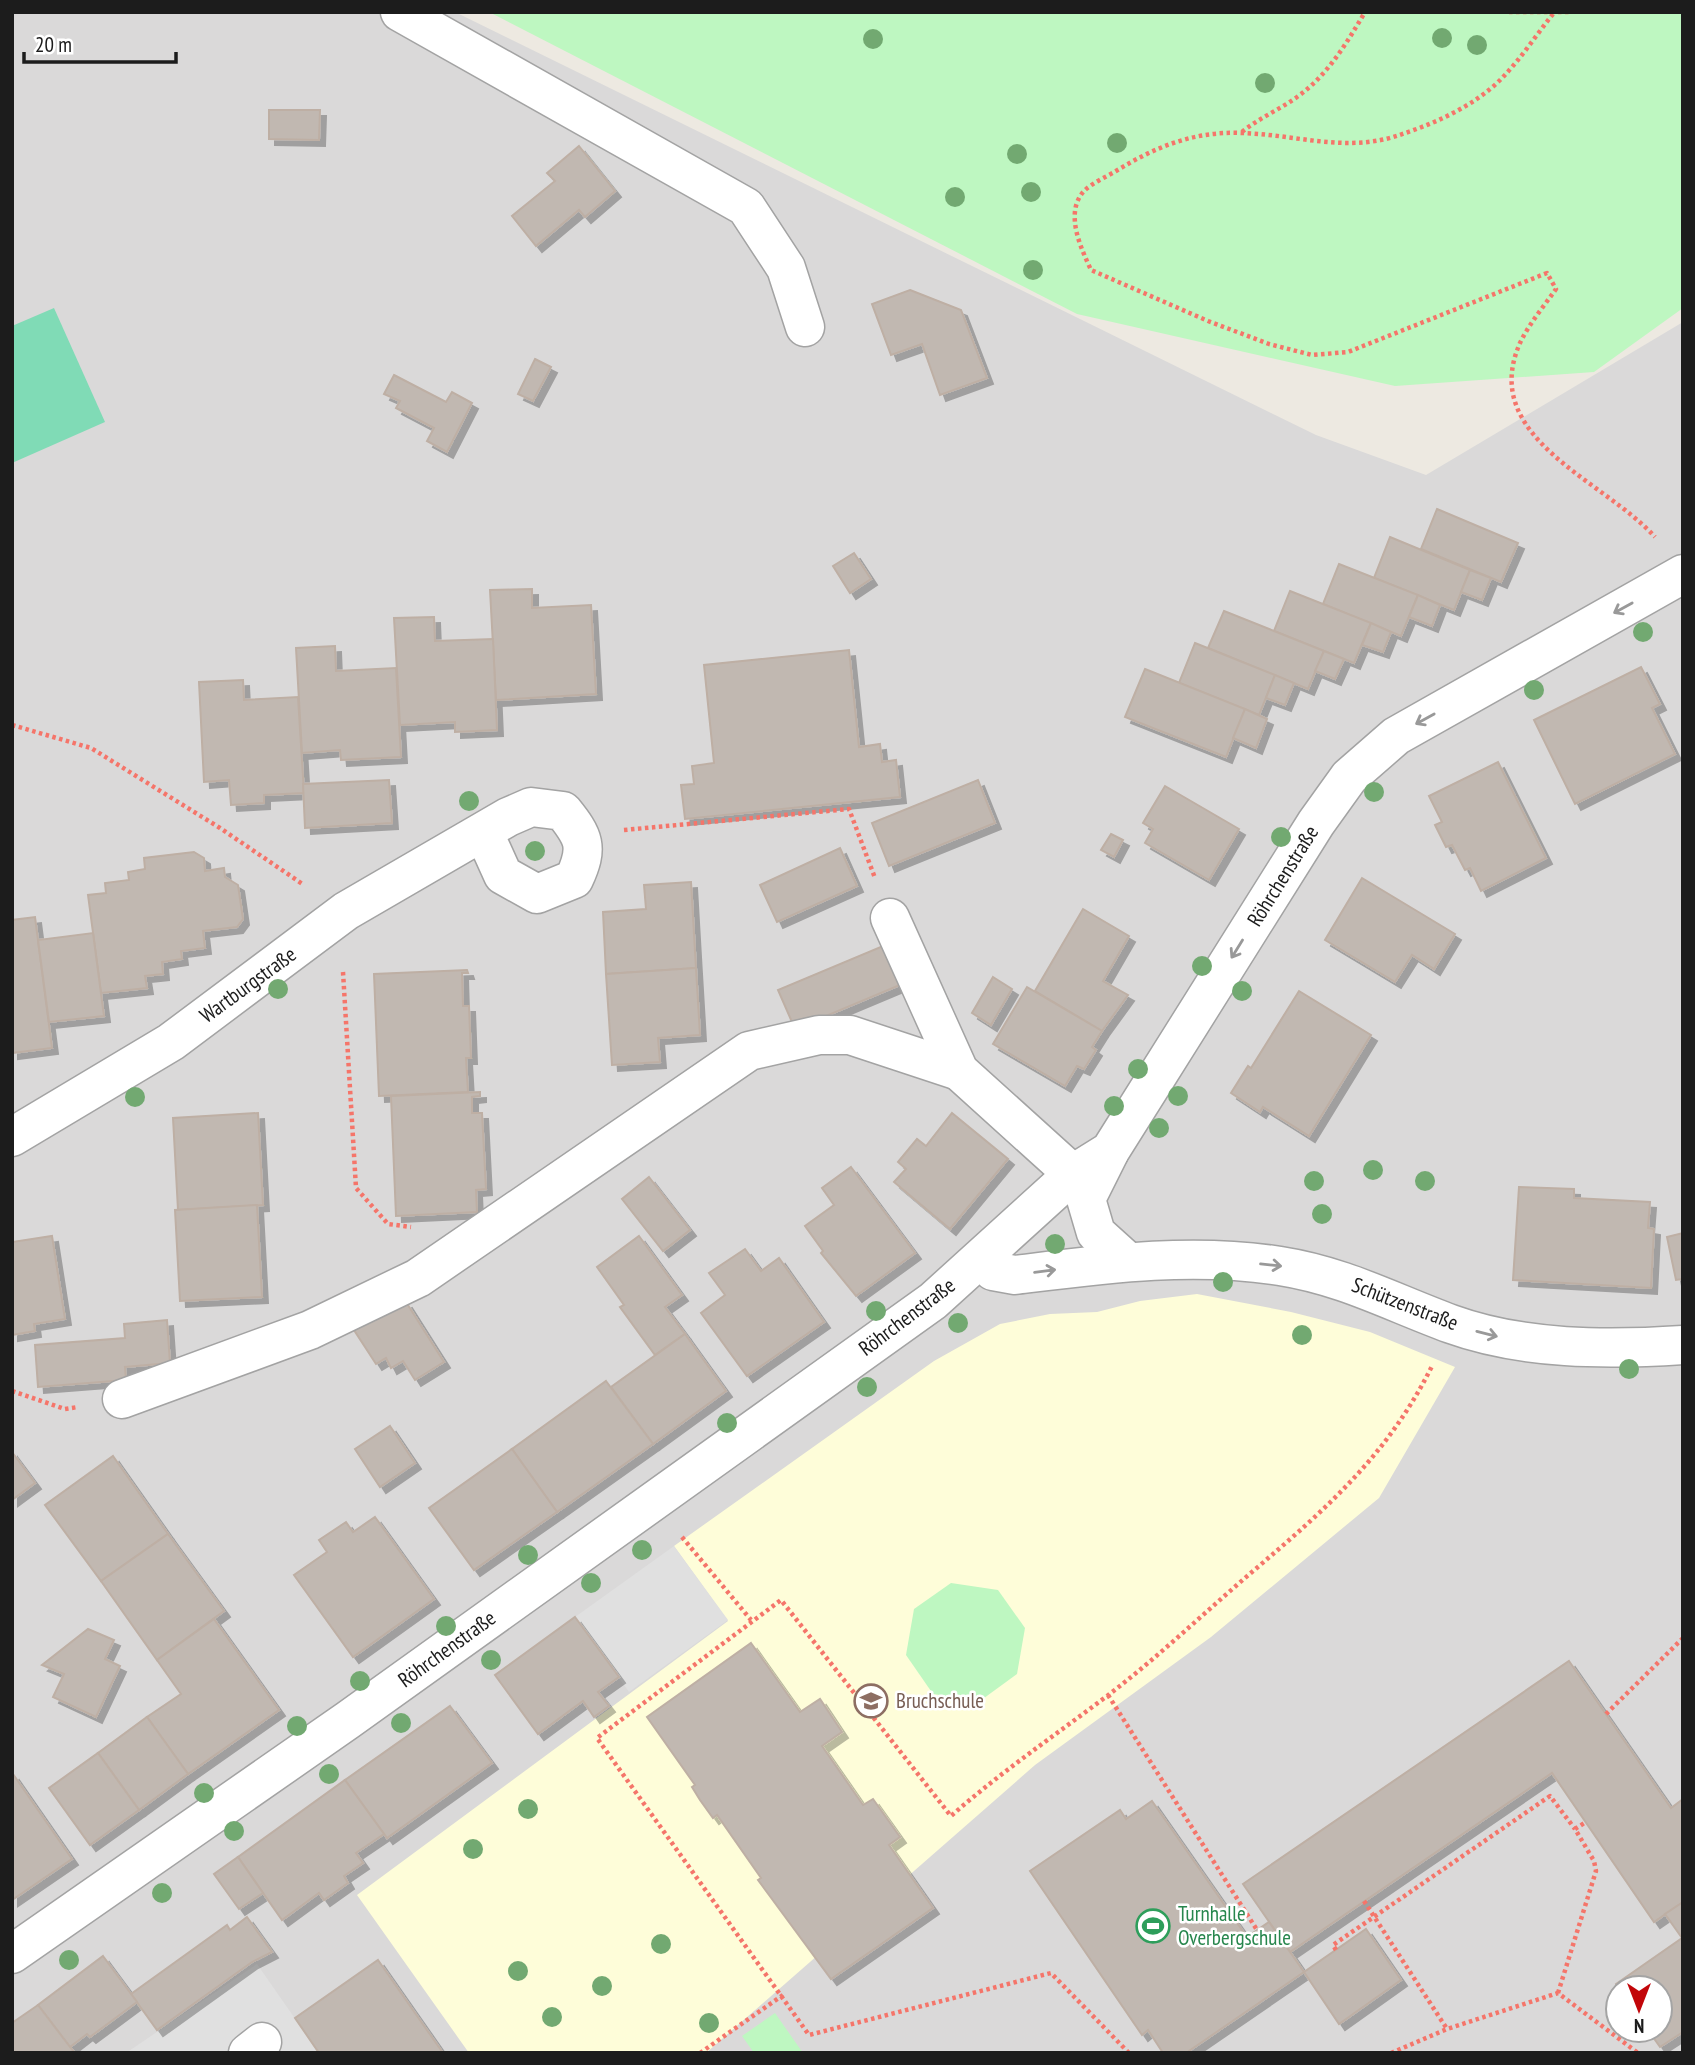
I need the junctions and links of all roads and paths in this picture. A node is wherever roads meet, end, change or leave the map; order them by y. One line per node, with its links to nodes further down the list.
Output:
1 (400, 12): 7 (street)
2 (1365, 12): 6 (path)
3 (1509, 12): 5 (path)
4 (1570, 12): 5 (path)
5 (1553, 13): 6 (path)
6 (1241, 133): 8 (path)
7 (805, 327)
8 (1679, 576): 17 (street, Röhrchenstraße, one-way to 17)
9 (12, 725): 12 (path)
10 (484, 833): 11 (street, Wartburgstraße); 11 (street); 14 (street, Wartburgstraße)
11 (581, 834): 13 (path)
12 (305, 886)
13 (890, 918): 15 (street)
14 (318, 933): 16 (street, Wartburgstraße); 21 (path)
15 (959, 1071): 18 (street); 21 (street)
16 (12, 1137)
17 (1110, 1151): 18 (street, Röhrchenstraße); 20 (street)
18 (1073, 1174): 19 (street, Röhrchenstraße)
19 (983, 1259): 20 (street, Schützenstraße, one-way to 20); 26 (street, Röhrchenstraße)
20 (1127, 1261): 22 (street, Schützenstraße, one-way to 22)
21 (432, 1268): 25 (street)
22 (1452, 1324): 23 (street, Schützenstraße, one-way to 23); 29 (path)
23 (1683, 1345)
24 (12, 1391): 25 (path)
25 (122, 1399)
26 (657, 1498): 27 (path); 37 (street, Röhrchenstraße)
27 (751, 1620): 29 (path); 39 (path)
28 (1683, 1638): 30 (path)
29 (1108, 1695): 35 (path)
30 (1606, 1714)
31 (1586, 1822): 32 (path)
32 (1575, 1829): 34 (path); 38 (path)
33 (1364, 1901): 34 (path)
34 (1375, 1918): 36 (path); 40 (path)
35 (1257, 1930)
36 (1336, 1950)
37 (12, 1954)
38 (1558, 1993): 40 (path); 44 (path)
39 (783, 1995): 41 (path); 42 (path)
40 (1447, 2029): 43 (path)
41 (699, 2053)
42 (1129, 2053)
43 (1391, 2053)
44 (1638, 2053)

